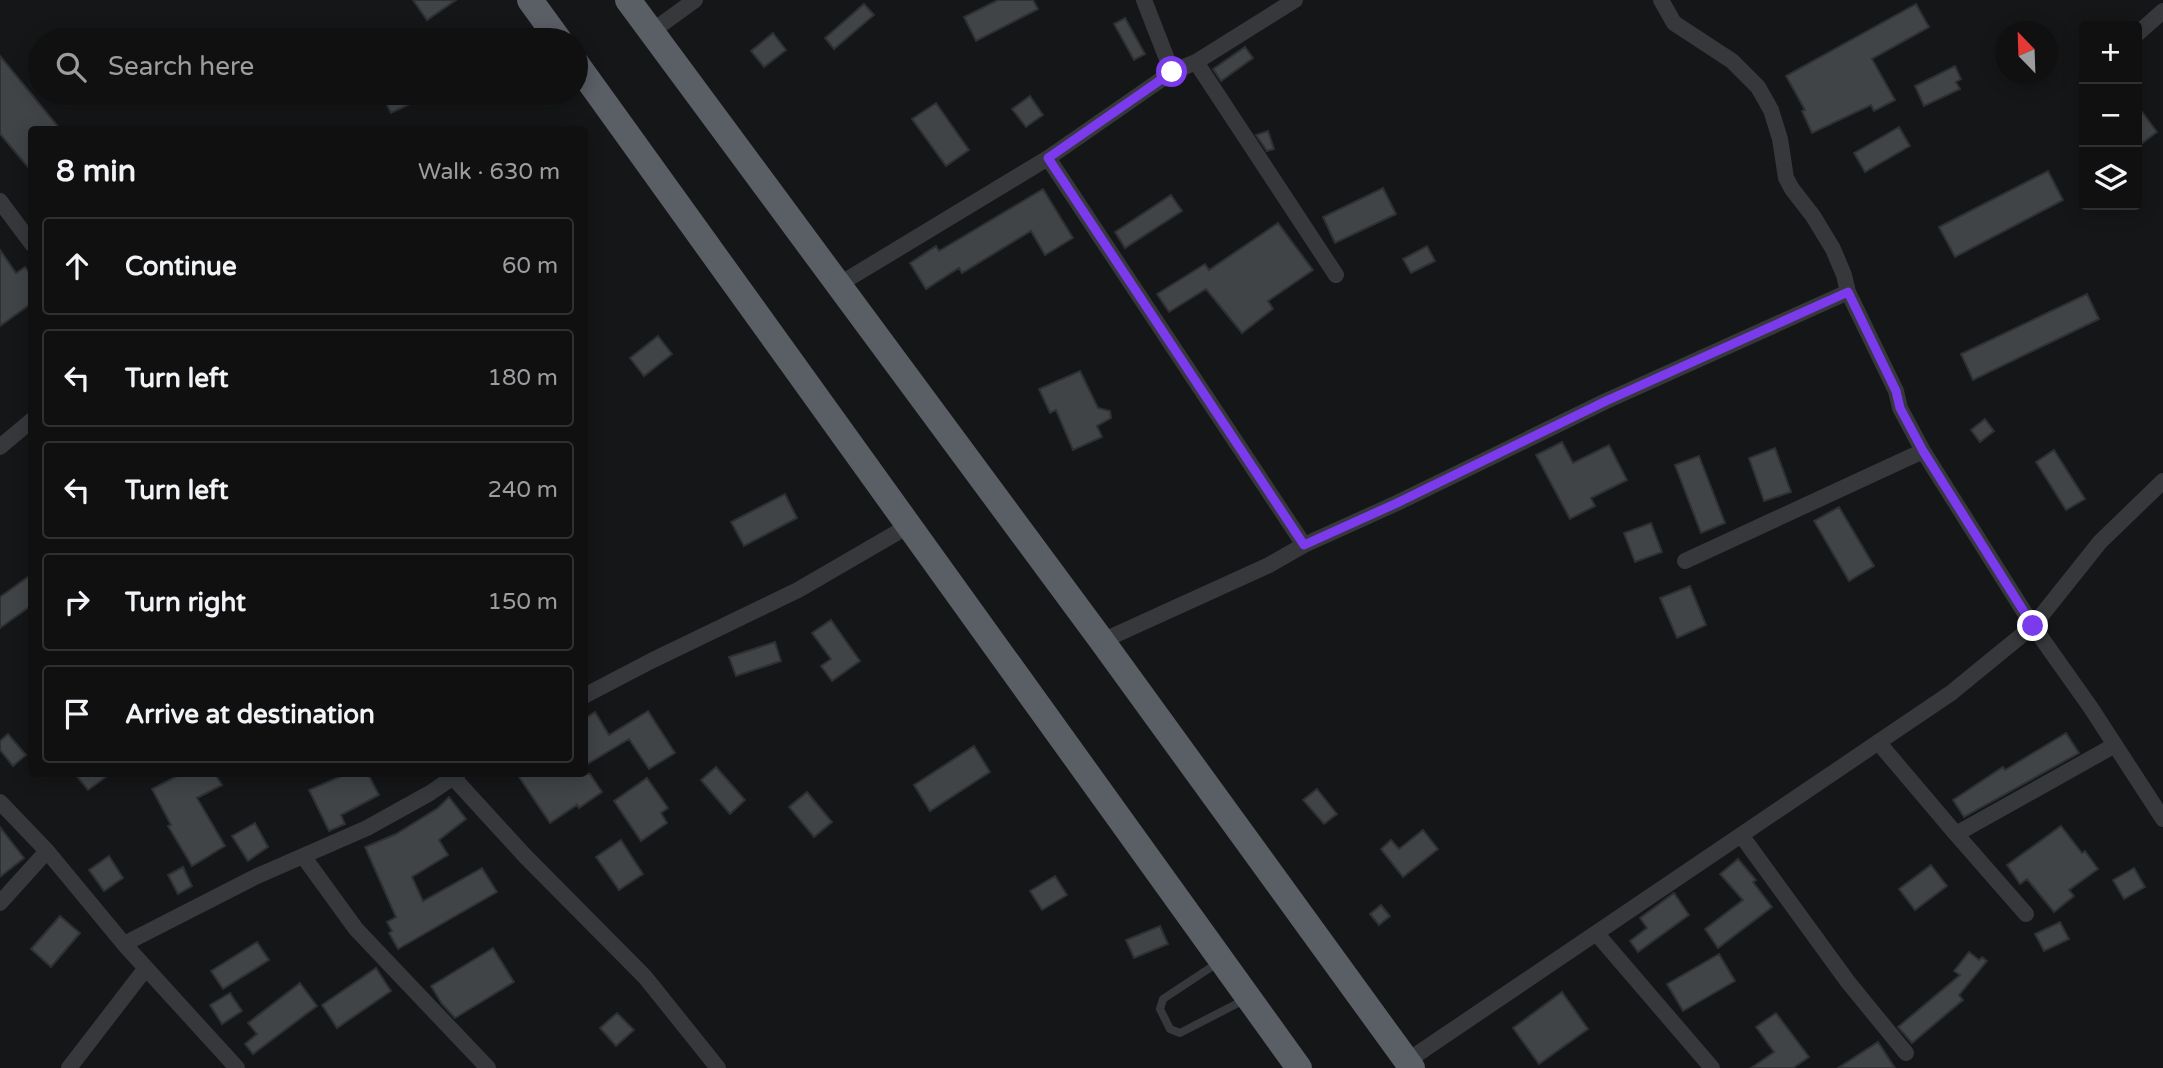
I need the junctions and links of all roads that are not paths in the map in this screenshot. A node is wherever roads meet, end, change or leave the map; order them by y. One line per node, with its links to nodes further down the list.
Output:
1 (530, 0): 8 (highway)
2 (628, 0): 10 (highway)
3 (695, 0): 10 (street)
4 (1144, 0): 12 (street)
5 (1294, 0): 11 (street)
6 (1661, 0): 19 (street)
7 (2163, 11): 9 (street)
8 (550, 28)
9 (2142, 30)
10 (651, 32): 18 (highway)
11 (1196, 62): 12 (street); 17 (street)
12 (1172, 72): 14 (street)
13 (588, 80): 24 (highway)
14 (1048, 158): 18 (street); 25 (street)
15 (0, 201): 16 (street)
16 (28, 239)
17 (1336, 275)
18 (838, 285): 28 (highway)
19 (1848, 292): 22 (street); 25 (street)
20 (28, 423): 21 (street)
21 (0, 447)
22 (1923, 451): 26 (street); 27 (street)
23 (2163, 481): 27 (street)
24 (910, 526): 29 (street); 44 (highway)
25 (1304, 545): 28 (street)
26 (1685, 561)
27 (2033, 626): 30 (street); 31 (street)
28 (1102, 641): 48 (highway)
29 (588, 694)
30 (1878, 742): 36 (street); 37 (street)
31 (2115, 745): 35 (street); 36 (street)
32 (450, 777): 39 (street)
33 (455, 777): 52 (street)
34 (0, 802): 38 (street)
35 (2163, 819)
36 (1956, 834): 41 (street)
37 (1741, 835): 42 (street); 47 (street)
38 (47, 851): 40 (street); 43 (street)
39 (303, 856): 43 (street); 51 (street)
40 (0, 903)
41 (2026, 914)
42 (1597, 933): 48 (street); 54 (street)
43 (124, 944): 45 (street)
44 (1222, 961): 46 (highway); 46 (lane)
45 (146, 968): 49 (street); 50 (street)
46 (1249, 998): 53 (highway)
47 (1906, 1053)
48 (1409, 1065)
49 (69, 1068)
50 (237, 1068)
51 (488, 1068)
52 (718, 1068)
53 (1299, 1068)
54 (1712, 1068)

